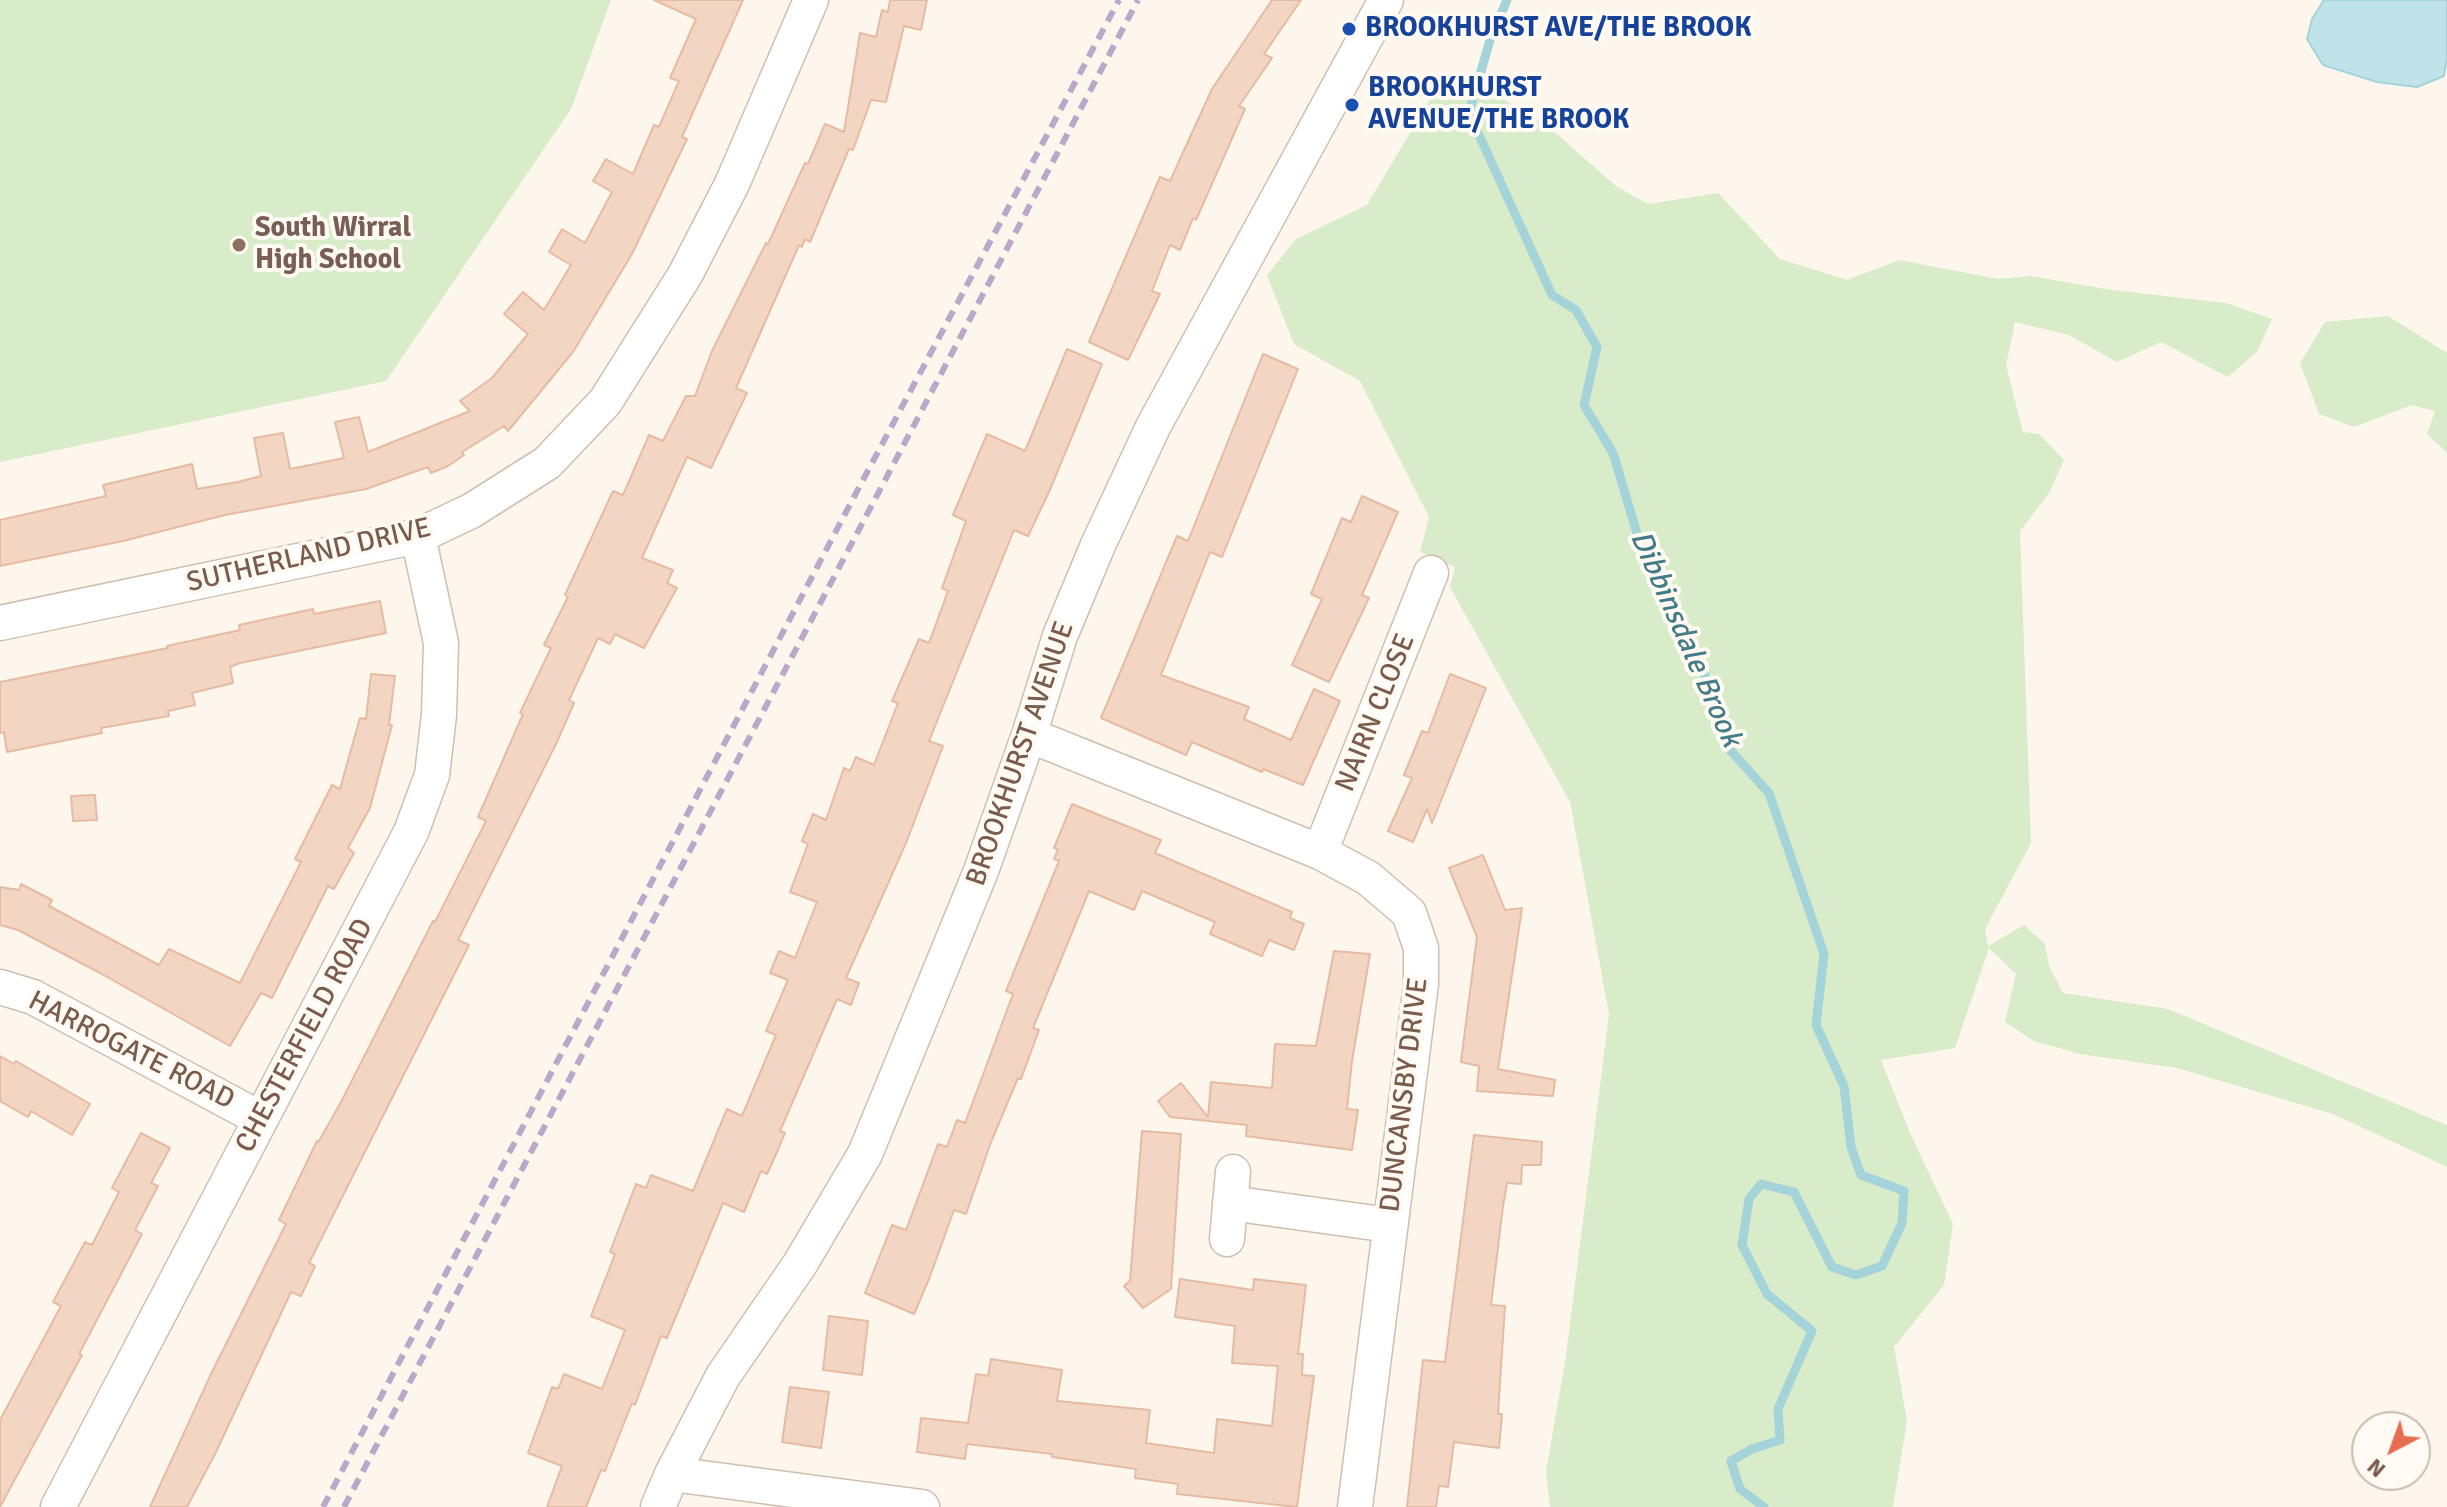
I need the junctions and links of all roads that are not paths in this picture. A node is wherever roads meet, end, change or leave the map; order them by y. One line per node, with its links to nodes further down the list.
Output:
1 (811, 0): 3 (street, SUTHERLAND DRIVE)
2 (1386, 0): 6 (street, BROOKHURST AVENUE)
3 (418, 536): 5 (street, SUTHERLAND DRIVE); 9 (street, CHESTERFIELD ROAD)
4 (1431, 573): 7 (street, NAIRN CLOSE)
5 (0, 623)
6 (1029, 735): 7 (street, DUNCANSBY DRIVE); 12 (street, BROOKHURST AVENUE)
7 (1320, 852): 10 (street, DUNCANSBY DRIVE)
8 (0, 987): 9 (street, HARROGATE ROAD)
9 (261, 1119): 13 (street, CHESTERFIELD ROAD)
10 (1389, 1225): 11 (street); 16 (street, DUNCANSBY DRIVE)
11 (1227, 1239)
12 (672, 1474): 14 (street, BROOKHURST AVENUE); 15 (street)
13 (58, 1507)
14 (658, 1507)
15 (922, 1507)
16 (1355, 1507)

